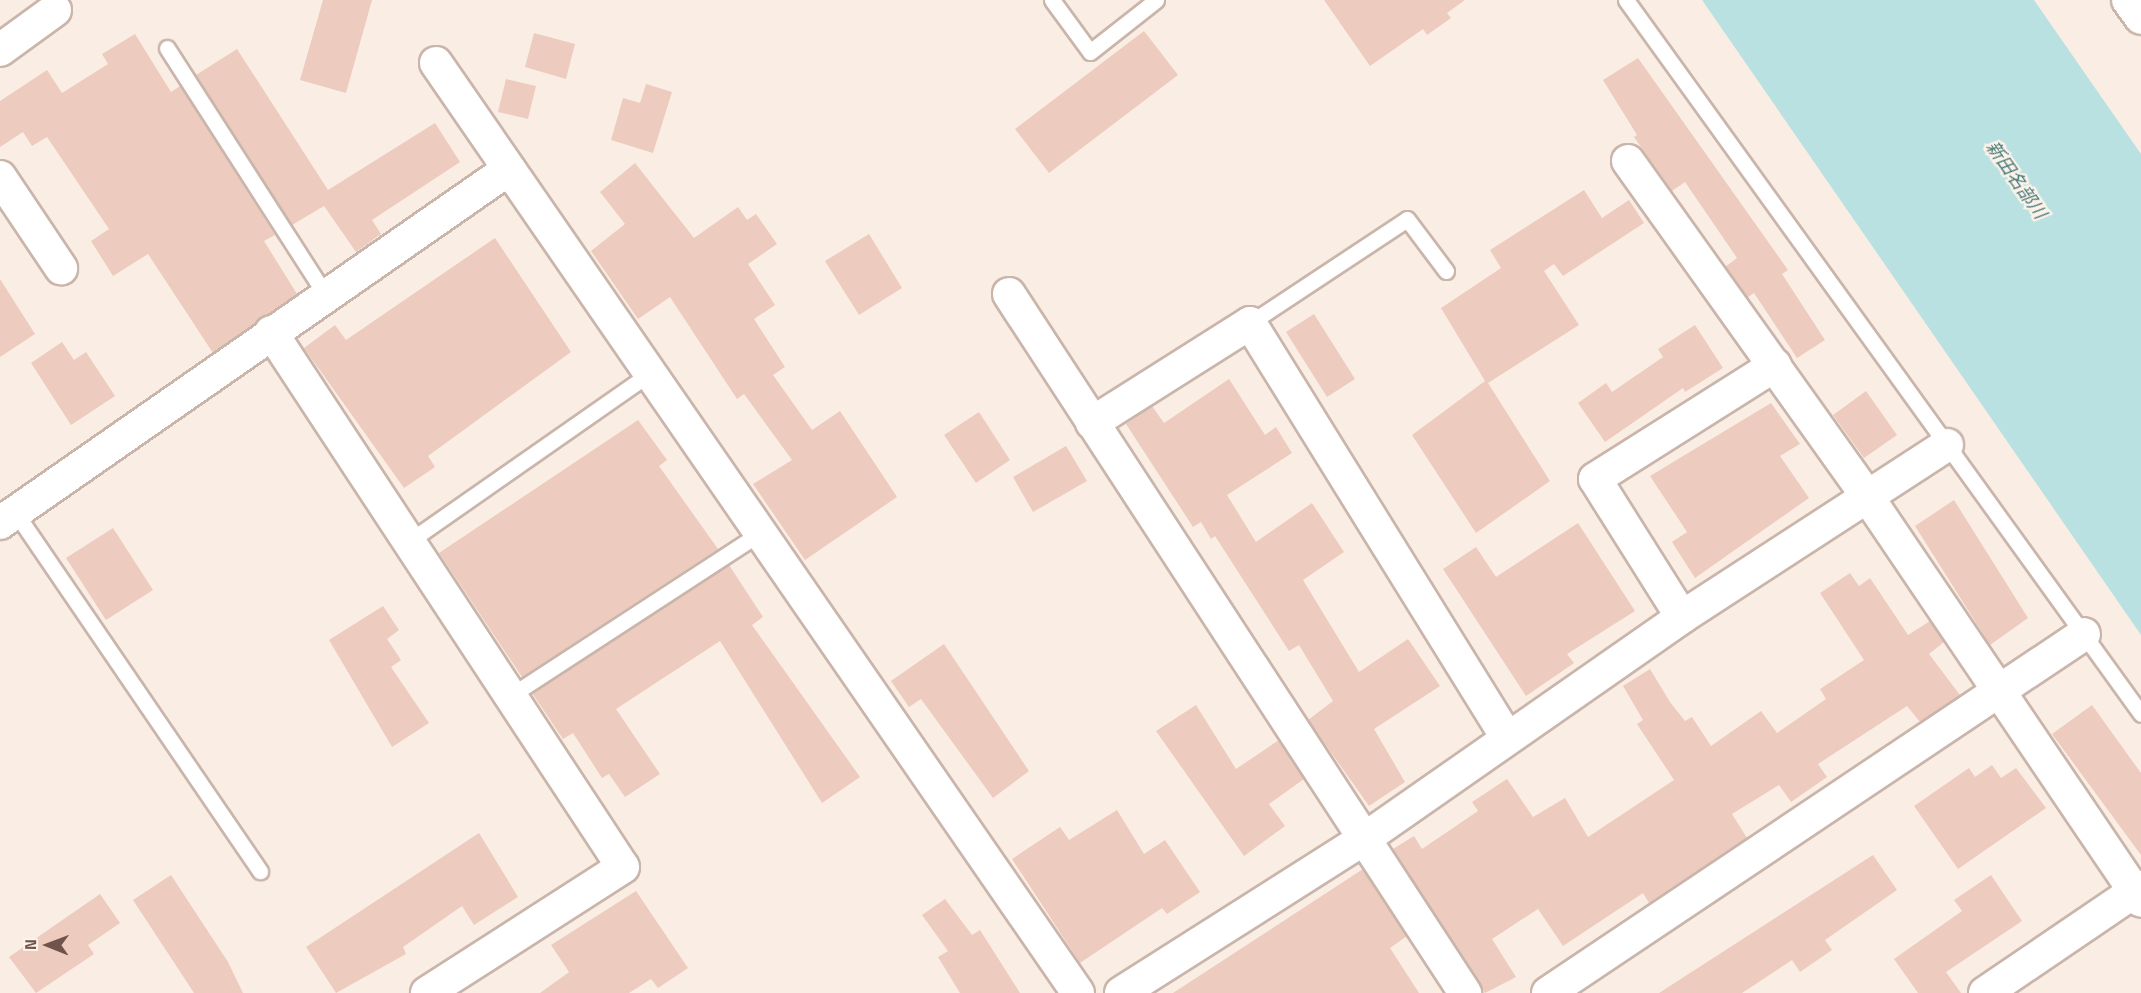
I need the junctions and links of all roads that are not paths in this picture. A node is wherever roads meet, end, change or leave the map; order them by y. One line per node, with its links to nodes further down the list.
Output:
1 (1052, 0): 2 (lane)
2 (1156, 0)
3 (1626, 0): 22 (lane)
4 (2128, 0): 6 (street)
5 (55, 10): 8 (street)
6 (2141, 18)
7 (167, 48): 16 (lane)
8 (0, 50)
9 (436, 63): 11 (street)
10 (1628, 161): 19 (street)
11 (509, 169): 16 (street); 20 (street)
12 (0, 177): 13 (street)
13 (61, 268)
14 (1446, 271): 17 (lane)
15 (1009, 294): 21 (street)
16 (326, 296): 18 (street)
17 (1250, 324): 21 (street); 32 (street)
18 (271, 332): 24 (street); 26 (street)
19 (1775, 365): 23 (street); 27 (street)
20 (650, 373): 25 (street); 26 (lane)
21 (1092, 423): 33 (street)
22 (1947, 445): 23 (street); 28 (lane)
23 (1869, 499): 27 (street); 29 (street)
24 (8, 518): 34 (lane)
25 (760, 533): 30 (lane); 37 (street)
26 (408, 542): 30 (street)
27 (1682, 617): 32 (street)
28 (2084, 634): 29 (street); 31 (lane)
29 (1996, 693): 35 (street); 40 (street)
30 (510, 696): 36 (street)
31 (2141, 714)
32 (1507, 737): 33 (street)
33 (1367, 837): 38 (street); 39 (street)
34 (260, 871)
35 (2139, 893): 41 (street)
36 (428, 993)
37 (1078, 993)
38 (1121, 993)
39 (1465, 993)
40 (1548, 993)
41 (1985, 993)

